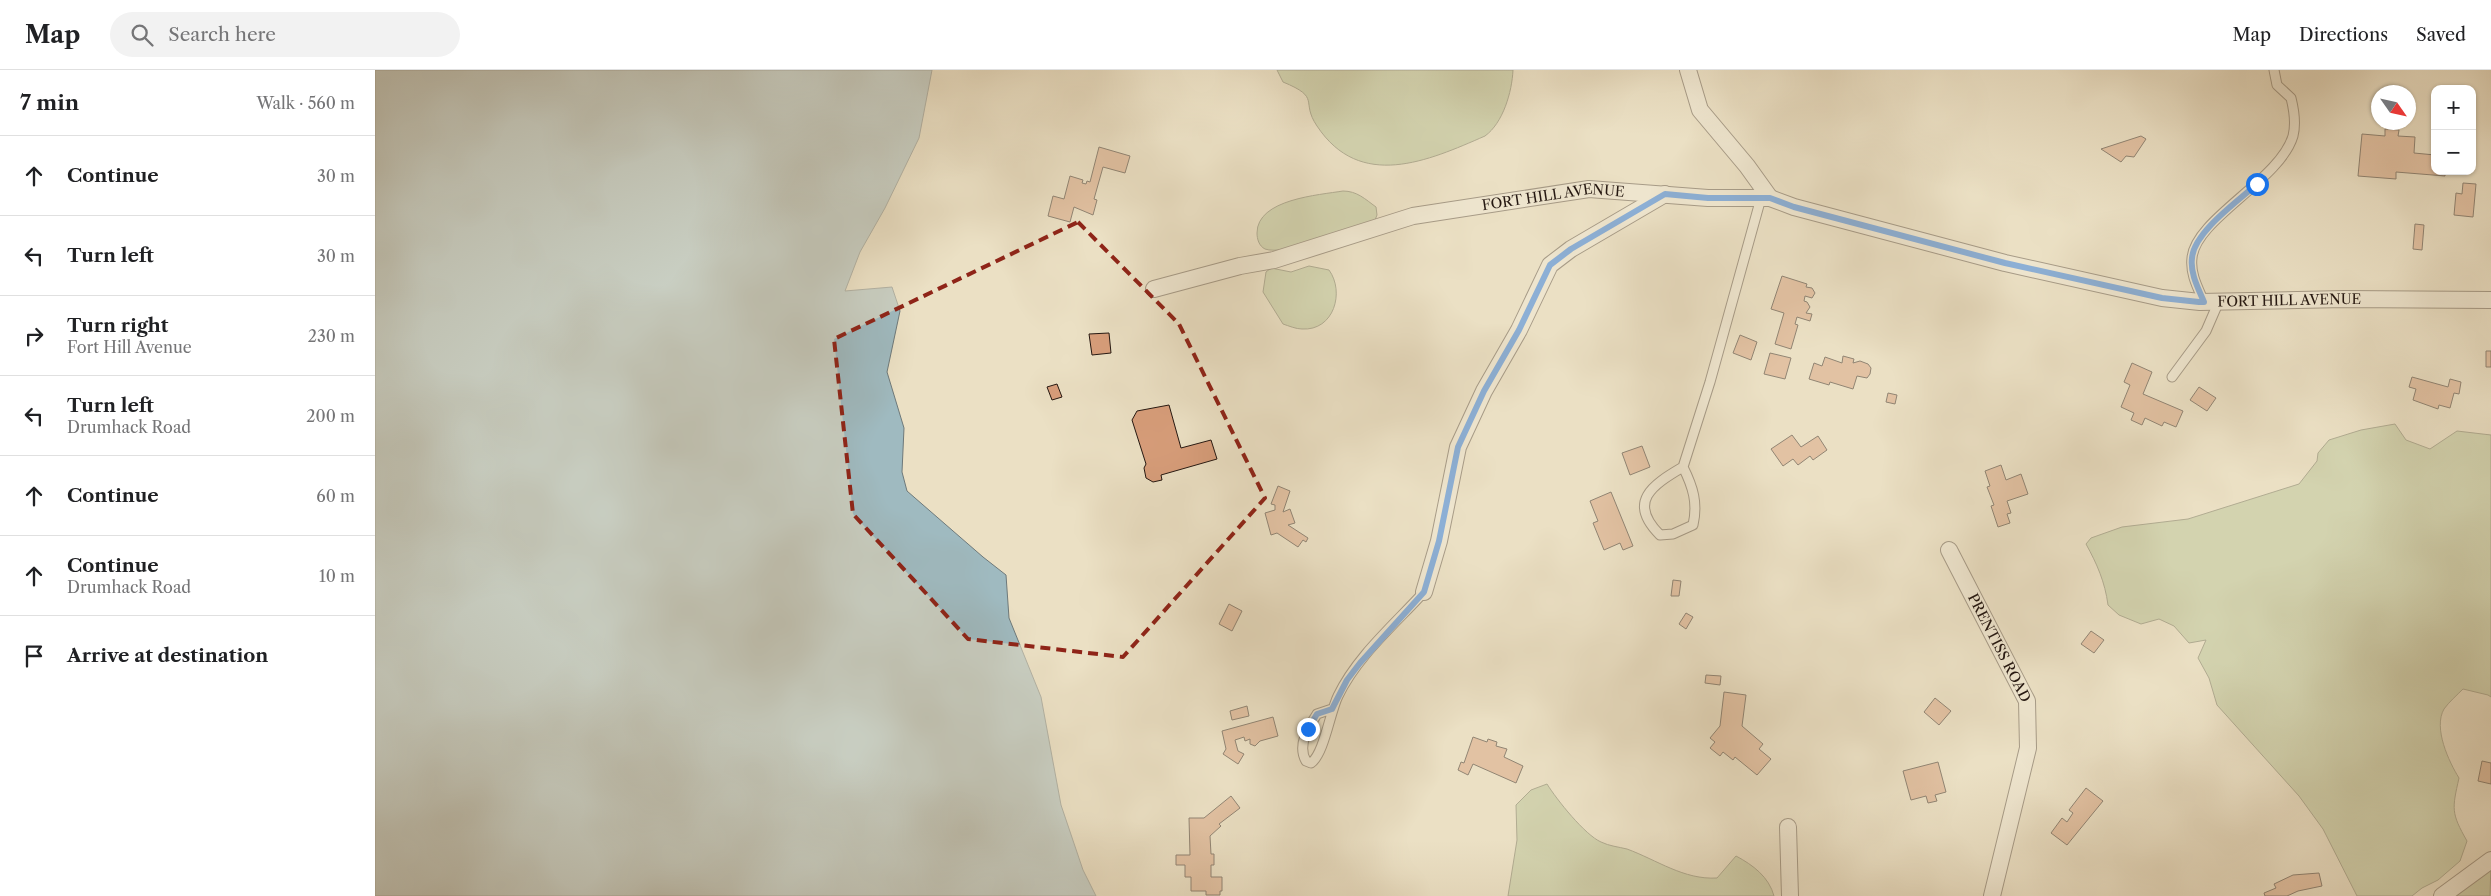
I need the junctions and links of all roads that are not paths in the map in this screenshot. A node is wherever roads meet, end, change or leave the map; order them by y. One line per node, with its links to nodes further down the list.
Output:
1 (1688, 70): 4 (street)
2 (2274, 70): 7 (lane)
3 (1665, 194): 4 (street, FORT HILL AVENUE); 5 (street, FORT HILL AVENUE); 11 (street)
4 (1765, 198): 7 (street, FORT HILL AVENUE); 9 (lane)
5 (1154, 289)
6 (2491, 300): 7 (street, FORT HILL AVENUE)
7 (2211, 302): 8 (lane)
8 (2172, 377)
9 (1683, 467): 9 (lane)
10 (1949, 550): 16 (street, PRENTISS ROAD)
11 (1424, 592): 12 (lane)
12 (1332, 709): 12 (lane)
13 (1788, 827): 15 (street)
14 (2491, 860): 17 (street)
15 (1790, 896)
16 (1992, 896)
17 (2441, 896)

